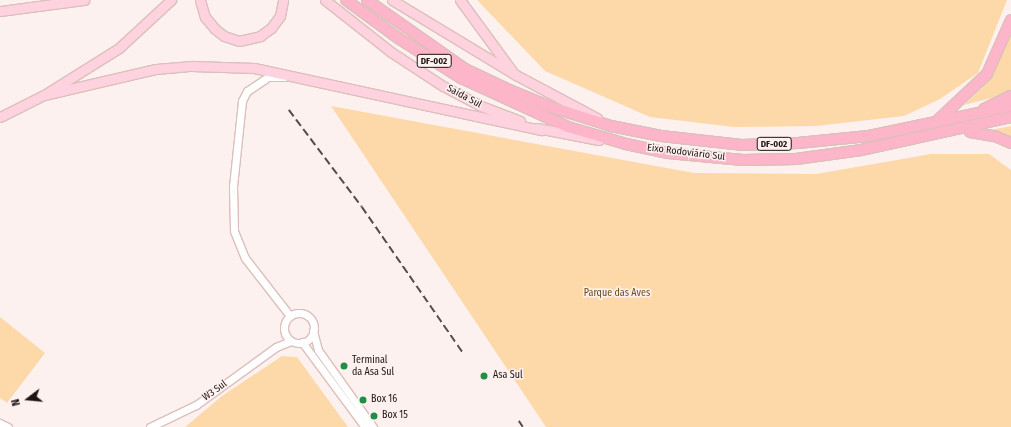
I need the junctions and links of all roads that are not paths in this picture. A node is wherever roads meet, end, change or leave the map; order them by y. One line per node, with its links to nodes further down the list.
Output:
1 (84, 0): 10 (main road)
2 (171, 0): 14 (main road)
3 (200, 0): 4 (main road)
4 (283, 0)
5 (325, 0): 23 (main road, Saída Sul)
6 (346, 0): 27 (highway, Eixo Rodoviário Sul / DF-002)
7 (367, 0): 22 (highway, Eixo Rodoviário Sul / DF-002)
8 (392, 0): 12 (main road)
9 (460, 0): 12 (main road)
10 (0, 10)
11 (1011, 20): 20 (highway)
12 (516, 76): 22 (main road)
13 (302, 77): 14 (main road); 23 (main road); 28 (street)
14 (65, 86): 18 (main road)
15 (1011, 96): 17 (highway)
16 (1011, 106): 17 (highway, Eixo Rodoviário Sul / DF-002)
17 (974, 115): 20 (highway, Eixo Rodoviário Sul / DF-002)
18 (0, 117)
19 (1011, 117): 25 (highway, Eixo Rodoviário Sul / DF-002)
20 (936, 122): 22 (highway, Eixo Rodoviário Sul / DF-002)
21 (1011, 124): 24 (highway)
22 (611, 126)
23 (541, 130): 27 (main road, Saída Sul)
24 (970, 132): 25 (highway); 26 (highway)
25 (941, 134): 27 (highway, Eixo Rodoviário Sul / DF-002)
26 (1011, 143)
27 (626, 144)
28 (290, 316): 29 (street); 30 (street)
29 (285, 332): 31 (street); 33 (street, W3 Sul)
30 (313, 332): 32 (street); 38 (street)
31 (291, 341): 32 (street); 33 (street, W3 Sul)
32 (302, 342): 37 (street)
33 (276, 347): 36 (street, W3 Sul)
34 (0, 423): 35 (street)
35 (8, 427)
36 (150, 427)
37 (365, 427)
38 (373, 427)

